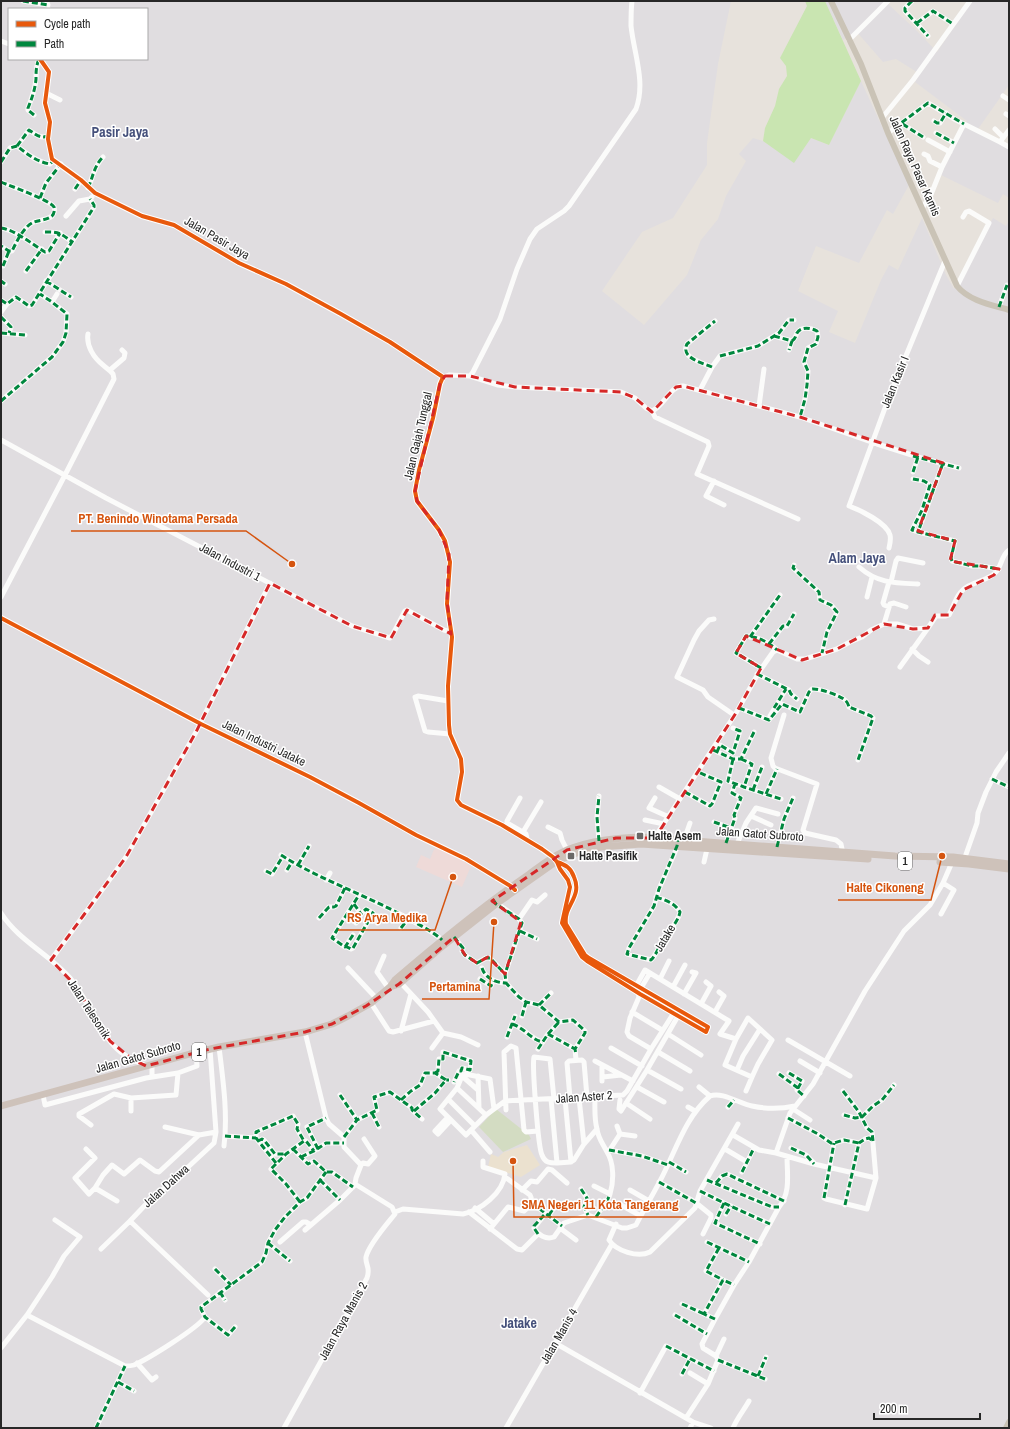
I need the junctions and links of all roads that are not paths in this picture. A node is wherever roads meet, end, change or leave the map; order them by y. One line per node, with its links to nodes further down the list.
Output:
1 (23, 1): 7 (street)
2 (632, 1): 90 (street)
3 (831, 1): 11 (main road, Jalan Raya Pasar Kamis)
4 (888, 1): 11 (street)
5 (912, 1): 8 (street)
6 (970, 1): 9 (street)
7 (47, 6)
8 (918, 23): 9 (street); 10 (street)
9 (953, 24): 20 (street)
10 (928, 36)
11 (849, 40): 20 (main road, Jalan Raya Pasar Kamis)
12 (38, 60): 19 (street)
13 (40, 60): 14 (street)
14 (46, 93): 16 (street); 28 (street)
15 (1003, 96): 17 (street)
16 (60, 100)
17 (1009, 100)
18 (946, 113): 21 (street); 22 (street); 23 (street)
19 (34, 115)
20 (882, 118): 26 (main road, Jalan Raya Pasar Kamis)
21 (934, 121)
22 (901, 123): 26 (street); 29 (street)
23 (964, 124): 32 (street); 33 (street)
24 (995, 129): 30 (street)
25 (1009, 130): 30 (street)
26 (888, 133): 50 (main road, Jalan Raya Pasar Kamis)
27 (936, 133): 33 (street)
28 (48, 136): 34 (street); 39 (street)
29 (923, 137)
30 (1004, 137): 32 (street)
31 (928, 140): 36 (street)
32 (1000, 142): 35 (street)
33 (954, 143): 36 (street)
34 (17, 146): 39 (street); 40 (street)
35 (1009, 147)
36 (950, 152): 42 (street)
37 (924, 154): 42 (street)
38 (103, 157): 45 (street)
39 (52, 159): 41 (street, Jalan Pasir Jaya)
40 (1, 162)
41 (61, 164): 43 (street, Jalan Pasir Jaya); 48 (street)
42 (942, 168): 50 (street)
43 (81, 180): 45 (street, Jalan Pasir Jaya); 46 (street)
44 (1, 182): 48 (street)
45 (88, 188): 47 (street, Jalan Pasir Jaya)
46 (75, 189)
47 (94, 193): 49 (street); 91 (street, Jalan Pasir Jaya)
48 (40, 198): 56 (street)
49 (90, 199): 51 (street); 57 (street)
50 (922, 208): 61 (main road, Jalan Raya Pasar Kamis)
51 (66, 216)
52 (963, 217): 66 (street)
53 (1, 228): 56 (street)
54 (45, 232): 55 (street)
55 (60, 233): 57 (street); 59 (street)
56 (19, 236): 59 (street); 60 (street)
57 (71, 242): 64 (street)
58 (1, 246): 60 (street)
59 (42, 249): 63 (street)
60 (9, 251): 62 (street)
61 (945, 261): 66 (main road, Jalan Raya Pasar Kamis); 98 (street, Jalan Kasir I)
62 (3, 266)
63 (26, 271)
64 (46, 281): 67 (street); 69 (street)
65 (1008, 285): 73 (street)
66 (957, 286): 73 (main road, Jalan Raya Pasar Kamis)
67 (40, 294): 71 (street); 72 (street)
68 (57, 294): 71 (street)
69 (71, 297)
70 (1, 300): 72 (street)
71 (52, 302): 93 (street)
72 (7, 304): 75 (street)
73 (999, 307): 74 (main road, Jalan Raya Pasar Kamis)
74 (1009, 310)
75 (1, 312)
76 (1, 317): 80 (street)
77 (794, 320): 83 (street)
78 (715, 321): 87 (street)
79 (1, 333): 80 (street)
80 (9, 333): 82 (street)
81 (88, 334): 89 (street)
82 (25, 335)
83 (774, 336): 84 (street); 87 (street)
84 (792, 341): 86 (street); 96 (street)
85 (122, 350): 89 (street)
86 (789, 350)
87 (712, 367): 92 (street)
88 (764, 369): 94 (street)
89 (110, 370): 103 (street)
90 (470, 376): 91 (street); 95 (street)
91 (443, 377): 129 (street, Jalan Gajah Tunggal)
92 (700, 390): 94 (street); 95 (street)
93 (1, 401)
94 (758, 406): 96 (street)
95 (652, 411): 105 (street)
96 (800, 418): 98 (street)
97 (1, 440): 103 (street, Jalan Industri 1)
98 (871, 442): 99 (street); 109 (street, Jalan Kasir I)
99 (918, 457): 100 (street); 102 (street)
100 (943, 463): 101 (street); 108 (street)
101 (959, 468)
102 (913, 472)
103 (66, 475): 117 (street, Jalan Industri 1); 120 (street)
104 (913, 479): 108 (street)
105 (714, 482): 106 (street); 107 (street)
106 (724, 505)
107 (798, 520)
108 (918, 532): 114 (street)
109 (889, 548)
110 (1009, 550): 114 (street)
111 (923, 563): 116 (street)
112 (794, 565): 134 (street)
113 (859, 567): 115 (street)
114 (998, 569): 128 (street)
115 (872, 577): 116 (street); 121 (street)
116 (890, 582): 118 (street); 122 (street)
117 (270, 583): 129 (street, Jalan Industri 1); 146 (street)
118 (918, 584)
119 (780, 596): 130 (street)
120 (1, 597)
121 (867, 598)
122 (889, 606): 123 (street); 127 (street)
123 (906, 606)
124 (794, 614): 131 (street)
125 (1, 618): 146 (street, Jalan Industri Jatake)
126 (714, 619): 143 (street)
127 (884, 624): 128 (street); 134 (street)
128 (928, 628): 132 (street)
129 (451, 632): 141 (street, Jalan Gajah Tunggal)
130 (750, 637): 131 (street); 137 (street)
131 (769, 644): 133 (street)
132 (912, 649): 135 (street); 136 (street)
133 (777, 650): 134 (street); 137 (street)
134 (822, 653)
135 (928, 662)
136 (900, 667)
137 (761, 668): 138 (street)
138 (757, 674): 139 (street); 142 (street)
139 (786, 689): 140 (street); 145 (street)
140 (797, 699)
141 (448, 701): 149 (street, Jalan Gajah Tunggal); 149 (street)
142 (739, 708): 143 (street); 145 (street)
143 (734, 715): 150 (street)
144 (784, 715): 157 (street)
145 (767, 720): 155 (street)
146 (201, 724): 212 (street, Jalan Industri Jatake); 234 (street)
147 (733, 728): 151 (street)
148 (754, 732): 153 (street)
149 (450, 734): 185 (street, Jalan Gajah Tunggal)
150 (715, 751): 151 (street); 154 (street); 158 (street)
151 (733, 753): 153 (street)
152 (1009, 753): 159 (street)
153 (741, 758): 154 (street); 163 (street)
154 (733, 759): 160 (street)
155 (858, 760)
156 (762, 767): 164 (street)
157 (777, 769): 166 (street); 195 (street)
158 (698, 772): 165 (street); 165 (street)
159 (992, 779): 162 (street); 198 (street)
160 (735, 784): 163 (street); 184 (street)
161 (659, 787): 170 (street)
162 (1009, 787)
163 (744, 788): 164 (street)
164 (753, 790): 166 (street)
165 (685, 792): 170 (street)
166 (766, 794): 172 (street)
167 (600, 796): 186 (street)
168 (520, 798): 183 (street)
169 (655, 798): 176 (street)
170 (680, 798): 176 (street)
171 (794, 798): 192 (street)
172 (781, 799)
173 (541, 802): 183 (street)
174 (778, 814): 175 (street)
175 (751, 816): 181 (street); 190 (street)
176 (669, 817): 180 (street)
177 (645, 820): 180 (street)
178 (714, 822): 184 (street)
179 (690, 823): 188 (street)
180 (664, 824): 187 (street)
181 (771, 825)
182 (548, 827): 194 (street)
183 (523, 832): 185 (street)
184 (730, 833): 189 (street)
185 (527, 839): 196 (street, Jalan Gajah Tunggal)
186 (599, 840): 187 (highway, Jalan Gatot Subroto / 1); 194 (highway, Jalan Gatot Subroto / 1)
187 (653, 841): 188 (highway, Jalan Gatot Subroto / 1); 196 (highway, Jalan Gatot Subroto / 1)
188 (680, 842): 189 (highway, Jalan Gatot Subroto / 1); 193 (highway, Jalan Gatot Subroto / 1); 215 (street)
189 (726, 843): 190 (highway, Jalan Gatot Subroto / 1)
190 (738, 844): 192 (highway, Jalan Gatot Subroto / 1)
191 (309, 846): 202 (street)
192 (777, 847): 195 (highway, Jalan Gatot Subroto / 1)
193 (707, 849): 195 (highway, Jalan Gatot Subroto / 1); 200 (street)
194 (567, 850): 196 (highway, Jalan Gatot Subroto / 1)
195 (847, 855): 197 (highway, Jalan Gatot Subroto / 1)
196 (555, 859): 203 (street); 208 (street); 212 (highway, Jalan Gatot Subroto / 1); 212 (highway, Jalan Gatot Subroto / 1)
197 (953, 860): 198 (highway, Jalan Gatot Subroto / 1); 210 (street)
198 (963, 861): 201 (highway, Jalan Gatot Subroto / 1); 204 (highway, Jalan Gatot Subroto / 1)
199 (292, 862): 202 (street); 205 (street); 206 (street)
200 (704, 862)
201 (1009, 864)
202 (298, 865): 209 (street)
203 (571, 869): 208 (street); 233 (street)
204 (1009, 869)
205 (287, 870)
206 (266, 871)
207 (330, 873): 209 (street)
208 (564, 873): 233 (street)
209 (326, 880): 211 (street)
210 (943, 883): 220 (street); 291 (street)
211 (345, 888): 213 (street); 221 (street)
212 (513, 888): 216 (highway, Jalan Gatot Subroto / 1)
213 (359, 895): 217 (street); 222 (street)
214 (545, 895): 223 (street)
215 (656, 897): 215 (street, Jatake)
216 (494, 902): 223 (street); 228 (highway, Jalan Gatot Subroto / 1); 230 (highway, Jalan Gatot Subroto / 1)
217 (354, 904): 219 (street); 231 (street)
218 (1, 913): 234 (street, Jalan Telesonik)
219 (361, 914): 224 (street); 231 (street)
220 (941, 914)
221 (319, 918)
222 (408, 919): 225 (street); 230 (street)
223 (519, 919): 226 (street)
224 (356, 923)
225 (401, 928)
226 (520, 932): 229 (street); 240 (street)
227 (353, 935): 231 (street)
228 (454, 937): 240 (street); 244 (highway, Jalan Gatot Subroto / 1)
229 (537, 939)
230 (442, 940): 248 (highway, Jalan Gatot Subroto / 1)
231 (345, 946)
232 (384, 956): 248 (street)
233 (584, 956): 249 (street)
234 (51, 960): 293 (street, Jalan Telesonik)
235 (669, 961): 242 (street)
236 (685, 965): 247 (street)
237 (348, 968): 254 (street)
238 (482, 968): 243 (street)
239 (692, 972): 253 (street)
240 (506, 974): 246 (street)
241 (480, 979): 243 (street)
242 (660, 979): 247 (street); 249 (street)
243 (493, 981): 246 (street)
244 (400, 982): 248 (highway, Jalan Gatot Subroto / 1); 251 (street)
245 (706, 982): 256 (street)
246 (506, 983): 255 (street)
247 (673, 986): 253 (street)
248 (389, 988): 254 (highway, Jalan Gatot Subroto / 1)
249 (640, 992): 258 (street); 259 (street)
250 (719, 992): 260 (street)
251 (411, 994): 265 (street); 268 (street)
252 (551, 994): 257 (street)
253 (684, 994): 256 (street)
254 (374, 1001): 268 (street); 269 (highway, Jalan Gatot Subroto / 1)
255 (526, 1002): 257 (street); 262 (street)
256 (701, 1004): 260 (street)
257 (539, 1005): 263 (street)
258 (632, 1012): 267 (street); 284 (street)
259 (676, 1012): 259 (street); 267 (street, Jalan Aster 2); 272 (street)
260 (715, 1012): 274 (street)
261 (515, 1016): 264 (street)
262 (522, 1016)
263 (559, 1022): 271 (street); 280 (street)
264 (512, 1024): 273 (street); 276 (street)
265 (437, 1025): 268 (street); 270 (street)
266 (760, 1029): 274 (street); 296 (street); 308 (street)
267 (662, 1030): 284 (street, Jalan Aster 2)
268 (401, 1031)
269 (305, 1032): 278 (highway, Jalan Gatot Subroto / 1); 353 (street)
270 (443, 1033): 277 (street); 279 (street)
271 (548, 1034): 276 (street); 280 (street)
272 (668, 1034): 286 (street); 287 (street)
273 (507, 1037)
274 (736, 1039): 296 (street)
275 (788, 1040): 291 (street)
276 (543, 1042): 283 (street)
277 (478, 1045)
278 (219, 1047): 282 (highway, Jalan Gatot Subroto / 1); 371 (street)
279 (432, 1048)
280 (575, 1048): 288 (street)
281 (611, 1048): 294 (street)
282 (210, 1049): 285 (highway, Jalan Gatot Subroto / 1); 367 (street)
283 (538, 1049)
284 (651, 1049): 294 (street, Jalan Aster 2)
285 (196, 1052): 293 (highway, Jalan Gatot Subroto / 1); 298 (street)
286 (658, 1052): 295 (street); 297 (street)
287 (701, 1055)
288 (576, 1060): 322 (street); 327 (street)
289 (595, 1061): 292 (street)
290 (800, 1061): 301 (street)
291 (826, 1062): 301 (street); 306 (street)
292 (602, 1065): 303 (street); 303 (street)
293 (149, 1066): 307 (street); 320 (highway, Jalan Gatot Subroto / 1)
294 (642, 1066): 310 (street, Jalan Aster 2)
295 (647, 1070): 313 (street); 316 (street)
296 (737, 1070): 308 (street)
297 (690, 1071)
298 (178, 1073): 307 (street); 326 (street)
299 (435, 1073): 309 (street); 311 (street); 331 (street)
300 (789, 1073): 315 (street)
301 (820, 1073): 325 (street)
302 (779, 1074): 315 (street)
303 (621, 1075): 310 (street)
304 (462, 1076): 305 (street); 311 (street); 317 (street)
305 (478, 1076): 317 (street); 344 (street)
306 (850, 1076)
307 (152, 1077): 320 (street)
308 (752, 1077): 318 (street)
309 (446, 1080): 311 (street); 347 (street)
310 (633, 1081): 323 (street, Jalan Aster 2)
311 (455, 1084): 329 (street); 343 (street)
312 (894, 1085): 352 (street)
313 (637, 1086): 337 (street); 338 (street)
314 (699, 1087): 324 (street)
315 (798, 1088): 325 (street)
316 (680, 1089)
317 (478, 1090): 343 (street)
318 (746, 1091)
319 (843, 1091): 352 (street)
320 (42, 1095): 339 (highway, Jalan Gatot Subroto / 1)
321 (340, 1095): 357 (street)
322 (587, 1096): 323 (street, Jalan Aster 2); 328 (street, Jalan Aster 2)
323 (595, 1096): 365 (street)
324 (710, 1096): 334 (street); 348 (street)
325 (804, 1096): 342 (street)
326 (131, 1098): 346 (street); 360 (street)
327 (567, 1098): 328 (street, Jalan Aster 2); 330 (street, Jalan Aster 2); 397 (street)
328 (579, 1098): 381 (street)
329 (448, 1099): 364 (street); 364 (street, Jalan Aster 2)
330 (552, 1099): 332 (street, Jalan Aster 2); 332 (street); 396 (street)
331 (401, 1100): 347 (street); 349 (street)
332 (536, 1100): 335 (street, Jalan Aster 2); 366 (street)
333 (620, 1100): 338 (street)
334 (734, 1100): 341 (street); 342 (street)
335 (520, 1101): 336 (street, Jalan Aster 2); 336 (street); 366 (street)
336 (505, 1102): 344 (street, Jalan Aster 2); 345 (street)
337 (664, 1102)
338 (626, 1103): 356 (street)
339 (1, 1106)
340 (688, 1107): 348 (street)
341 (728, 1107)
342 (794, 1107): 354 (street); 358 (street)
343 (479, 1108): 350 (street)
344 (494, 1109): 350 (street, Jalan Aster 2)
345 (506, 1110)
346 (131, 1111)
347 (414, 1111): 355 (street)
348 (695, 1111): 400 (street)
349 (372, 1112): 357 (street); 363 (street)
350 (486, 1115): 364 (street, Jalan Aster 2)
351 (844, 1115): 352 (street)
352 (862, 1117): 377 (street)
353 (326, 1118): 373 (street); 388 (street)
354 (788, 1118): 379 (street); 391 (street)
355 (422, 1119)
356 (650, 1119)
357 (357, 1120): 373 (street)
358 (810, 1120)
359 (738, 1124): 370 (street)
360 (91, 1125)
361 (617, 1126): 368 (street)
362 (165, 1127): 369 (street)
363 (379, 1128)
364 (473, 1128): 390 (street)
365 (596, 1130): 381 (street); 389 (street)
366 (538, 1131): 396 (street)
367 (216, 1132): 369 (street); 445 (street, Jalan Dahwa)
368 (620, 1134): 372 (street); 389 (street)
369 (199, 1135): 417 (street)
370 (733, 1135): 383 (street); 387 (street)
371 (225, 1136): 374 (street); 382 (street)
372 (635, 1136)
373 (344, 1137): 378 (street)
374 (257, 1139): 376 (street); 392 (street); 399 (street)
375 (364, 1139): 402 (street)
376 (304, 1141): 386 (street); 388 (street)
377 (873, 1141): 380 (street); 409 (street)
378 (344, 1143): 388 (street); 402 (street)
379 (834, 1143): 380 (street); 403 (street)
380 (859, 1143): 407 (street)
381 (584, 1144): 397 (street)
382 (224, 1146)
383 (754, 1148): 391 (street); 398 (street)
384 (791, 1148): 401 (street)
385 (86, 1149): 417 (street)
386 (293, 1149): 392 (street); 394 (street)
387 (725, 1149): 398 (street); 411 (street)
388 (316, 1150): 394 (street)
389 (608, 1151): 400 (street); 422 (street)
390 (490, 1152)
391 (776, 1153): 393 (street)
392 (286, 1154): 399 (street)
393 (787, 1156): 401 (street); 425 (street)
394 (301, 1157): 404 (street)
395 (483, 1161): 408 (street)
396 (557, 1162): 397 (street)
397 (571, 1162)
398 (747, 1162): 406 (street)
399 (276, 1163): 426 (street)
400 (669, 1163): 405 (street); 412 (street)
401 (814, 1164): 403 (street)
402 (361, 1165): 415 (street)
403 (830, 1166): 407 (street); 433 (street)
404 (326, 1172): 410 (street); 415 (street)
405 (686, 1172)
406 (742, 1172)
407 (852, 1173): 409 (street); 433 (street)
408 (505, 1177): 419 (street); 436 (street)
409 (876, 1178): 433 (street)
410 (320, 1180): 423 (street); 426 (street)
411 (707, 1180): 414 (street); 421 (street)
412 (659, 1182): 428 (street); 429 (street)
413 (567, 1183): 419 (street)
414 (716, 1184): 425 (street); 435 (street)
415 (354, 1186): 423 (street); 437 (street)
416 (594, 1186): 422 (street)
417 (95, 1188): 424 (street)
418 (581, 1189): 441 (street)
419 (522, 1190): 427 (street)
420 (630, 1190): 428 (street)
421 (700, 1191): 429 (street); 432 (street)
422 (610, 1194): 443 (street)
423 (340, 1200): 449 (street)
424 (117, 1201)
425 (784, 1201): 435 (street)
426 (300, 1202): 458 (street)
427 (532, 1202): 439 (street); 446 (street)
428 (648, 1202): 442 (street)
429 (694, 1202): 454 (street); 459 (street)
430 (557, 1203): 439 (street)
431 (619, 1204): 442 (street)
432 (724, 1204): 434 (street); 460 (street)
433 (845, 1205)
434 (730, 1206): 440 (street); 448 (street)
435 (779, 1207): 448 (street)
436 (475, 1208): 438 (street); 446 (street)
437 (395, 1212): 438 (street); 503 (street, Jalan Raya Manis 2)
438 (469, 1212): 451 (street)
439 (547, 1214): 450 (street); 453 (street)
440 (726, 1214)
441 (588, 1215): 443 (street); 450 (street)
442 (641, 1216): 447 (street)
443 (596, 1217): 447 (street)
444 (56, 1220): 474 (street)
445 (130, 1221): 462 (street, Jalan Dahwa); 470 (street)
446 (494, 1224): 451 (street)
447 (616, 1224): 459 (street)
448 (770, 1224): 460 (street)
449 (311, 1225): 452 (street); 456 (street)
450 (561, 1227): 453 (street); 455 (street)
451 (490, 1228): 453 (street)
452 (305, 1230)
453 (538, 1234)
454 (703, 1234)
455 (576, 1240)
456 (280, 1242)
457 (707, 1242): 461 (street)
458 (268, 1243): 463 (street); 467 (street)
459 (612, 1244): 481 (street, Jalan Manis 4)
460 (760, 1244): 464 (street)
461 (719, 1248): 464 (street); 466 (street)
462 (101, 1249)
463 (290, 1262)
464 (749, 1262): 468 (street)
465 (215, 1269): 467 (street)
466 (724, 1280): 468 (street); 473 (street)
467 (230, 1285): 469 (street)
468 (734, 1285): 477 (street)
469 (220, 1292): 471 (street); 476 (street)
470 (208, 1295)
471 (225, 1300)
472 (682, 1304): 473 (street)
473 (704, 1314): 477 (street)
474 (27, 1315): 482 (street); 487 (street)
475 (675, 1315): 479 (street)
476 (205, 1317): 478 (street); 486 (street)
477 (715, 1319): 479 (street)
478 (235, 1327)
479 (707, 1334): 484 (street)
480 (724, 1339): 484 (street)
481 (555, 1342): 497 (street); 504 (street, Jalan Manis 4)
482 (1, 1348)
483 (766, 1357): 491 (street)
484 (717, 1358): 488 (street); 491 (street)
485 (690, 1359): 488 (street); 489 (street); 497 (street)
486 (137, 1363): 487 (street); 492 (street)
487 (125, 1366): 494 (street)
488 (714, 1371): 495 (street)
489 (682, 1374)
490 (690, 1374): 495 (street)
491 (758, 1376): 493 (street)
492 (156, 1377)
493 (765, 1379)
494 (118, 1382): 496 (street); 502 (street)
495 (708, 1384): 499 (street)
496 (134, 1391)
497 (640, 1393): 499 (street)
498 (750, 1401): 507 (street)
499 (686, 1418): 500 (street)
500 (693, 1422): 505 (street); 506 (street)
501 (1009, 1422): 508 (main road)
502 (96, 1428)
503 (284, 1428)
504 (506, 1428)
505 (690, 1428)
506 (711, 1428)
507 (733, 1428)
508 (1006, 1428)

